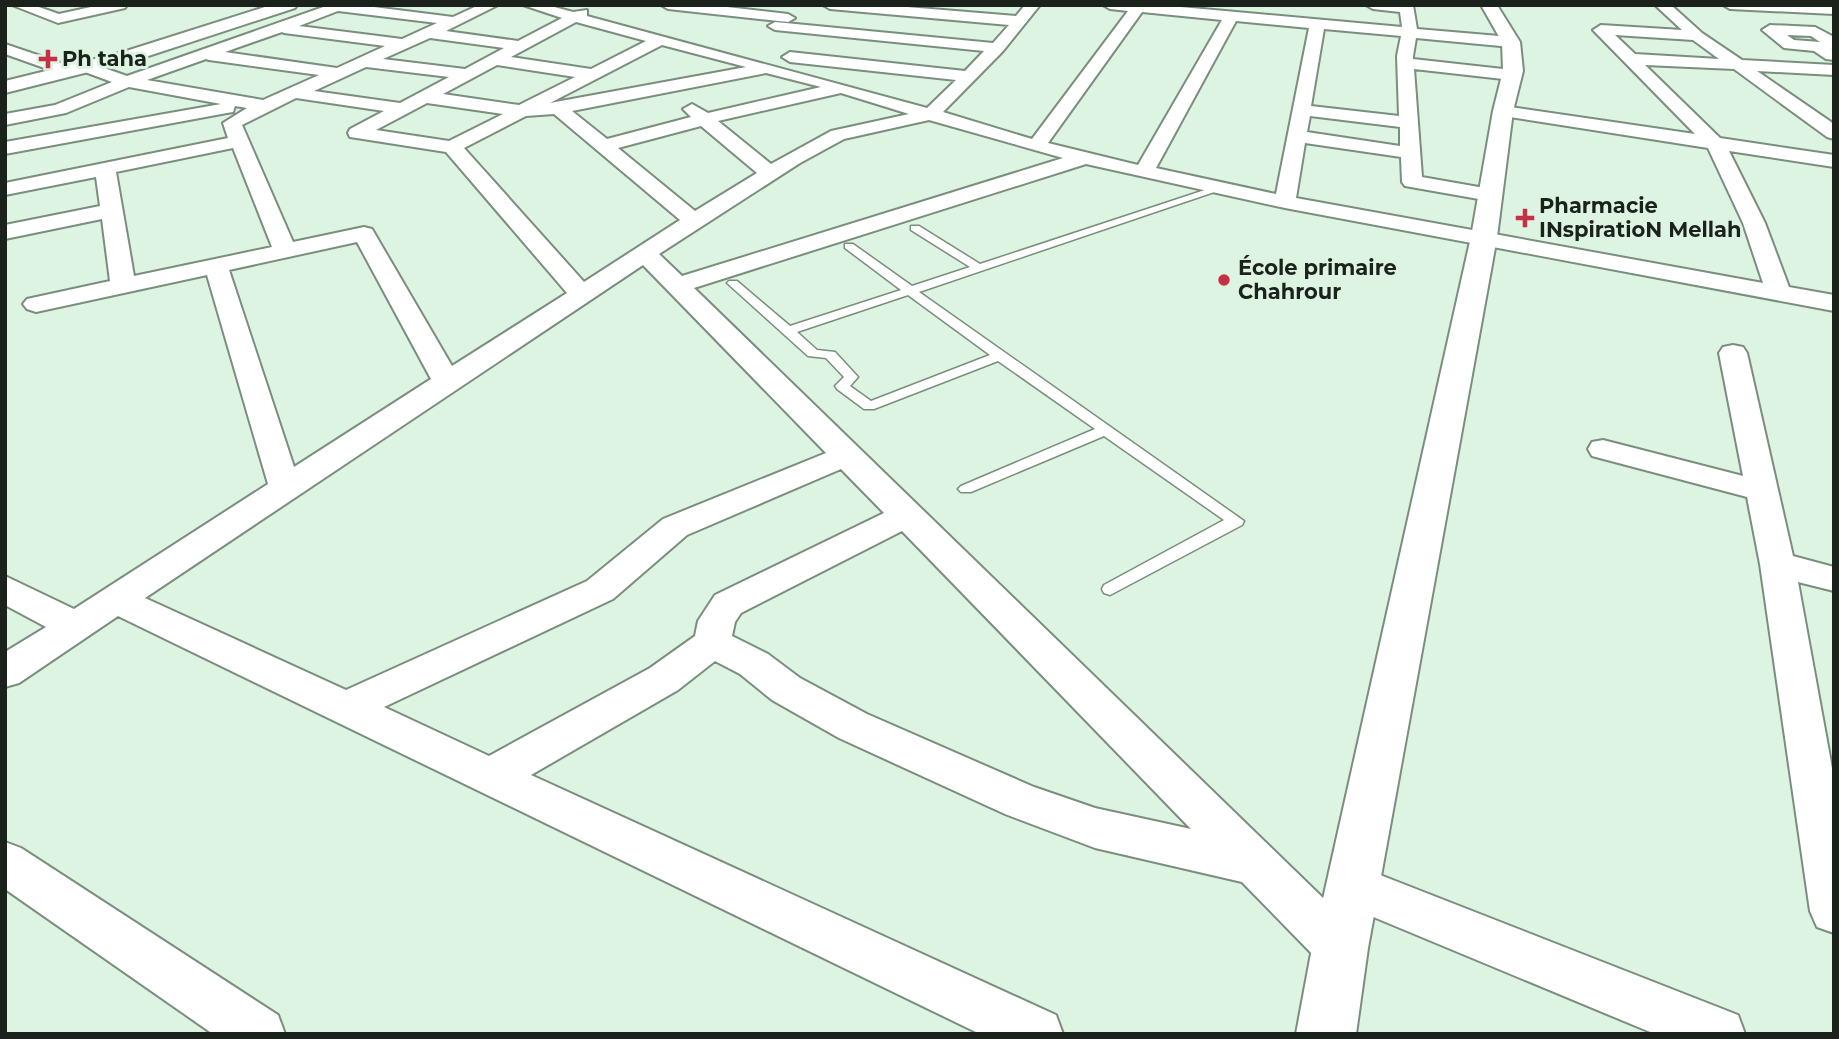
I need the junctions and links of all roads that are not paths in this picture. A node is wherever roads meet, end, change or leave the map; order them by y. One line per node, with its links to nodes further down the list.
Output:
1 (120, 5): 23 (street)
2 (266, 5): 53 (street)
3 (289, 5): 50 (street)
4 (491, 5): 26 (street)
5 (530, 5): 25 (street)
6 (598, 5): 25 (street)
7 (668, 5): 17 (street)
8 (830, 5): 21 (street)
9 (1034, 5): 27 (street)
10 (1110, 5): 19 (street)
11 (1373, 5): 18 (street)
12 (1489, 5): 43 (street)
13 (1661, 5): 34 (street)
14 (1730, 5): 22 (street)
15 (20, 6): 20 (street); 23 (street)
16 (340, 6): 26 (street); 29 (street)
17 (696, 7): 32 (street); 33 (street)
18 (1406, 7): 30 (street)
19 (1138, 8): 24 (street); 82 (street)
20 (5, 9)
21 (919, 9): 27 (street); 33 (street)
22 (1834, 10)
23 (55, 12)
24 (1231, 16): 28 (street); 89 (street)
25 (572, 18): 32 (street); 37 (street)
26 (454, 21): 31 (street)
27 (1017, 21): 38 (street)
28 (1317, 24): 30 (street); 69 (street)
29 (279, 27): 35 (street); 41 (street)
30 (1410, 32): 43 (street); 47 (street)
31 (429, 33): 35 (street); 37 (street)
32 (654, 36): 40 (street); 56 (street)
33 (886, 36): 38 (street); 48 (street)
34 (1697, 36): 45 (street); 49 (street)
35 (404, 44): 46 (street)
36 (1834, 44): 42 (street)
37 (522, 46): 44 (street)
38 (997, 48): 57 (street)
39 (5, 49): 53 (street)
40 (733, 50): 48 (street); 51 (street)
41 (204, 55): 54 (street); 59 (street)
42 (1834, 57)
43 (1511, 58): 47 (street); 71 (street)
44 (495, 60): 55 (street); 56 (street)
45 (1630, 60): 49 (street); 80 (street)
46 (364, 62): 54 (street); 55 (street)
47 (1406, 63): 75 (street)
48 (855, 64): 57 (street)
49 (1741, 65): 52 (street); 76 (street)
50 (87, 67): 53 (street); 59 (street)
51 (768, 68): 61 (street); 62 (street)
52 (1834, 70)
53 (57, 72): 58 (street); 60 (street)
54 (338, 73): 63 (street)
55 (467, 74): 64 (street)
56 (592, 74): 70 (street)
57 (968, 76): 72 (street)
58 (5, 80)
59 (127, 82): 65 (street); 67 (street)
60 (5, 88)
61 (662, 88): 66 (street); 73 (street)
62 (843, 88): 72 (street); 73 (street)
63 (295, 93): 65 (street); 68 (street)
64 (425, 97): 68 (street); 70 (street)
65 (256, 105): 78 (street); 79 (street)
66 (558, 108): 70 (street); 81 (street)
67 (60, 109): 74 (street); 78 (street)
68 (403, 109): 83 (street)
69 (1302, 110): 75 (street); 77 (street)
70 (522, 111): 83 (street)
71 (1503, 111): 80 (street); 94 (street)
72 (931, 114): 82 (street); 90 (street)
73 (705, 118): 81 (street); 90 (street)
74 (5, 120)
75 (1409, 123): 85 (street)
76 (1834, 133)
77 (1295, 136): 85 (street); 95 (street)
78 (62, 138): 84 (street); 91 (street)
79 (240, 141): 88 (street); 102 (street)
80 (1716, 145): 87 (street); 110 (street)
81 (604, 146): 97 (street)
82 (1036, 146): 86 (street)
83 (452, 147): 111 (street)
84 (5, 148)
85 (1410, 153): 94 (street)
86 (1087, 157): 89 (street); 108 (street)
87 (1834, 161)
88 (105, 169): 91 (street); 96 (street)
89 (1144, 172): 92 (street)
90 (771, 174): 97 (street)
91 (69, 177): 93 (street)
92 (1221, 188): 95 (street); 105 (lane)
93 (5, 189)
94 (1490, 195): 100 (street)
95 (1285, 202): 100 (street)
96 (111, 210): 99 (street); 107 (street)
97 (694, 221): 103 (street)
98 (915, 228): 105 (lane)
99 (5, 232)
100 (1484, 237): 110 (street); 137 (street)
101 (849, 246): 109 (lane)
102 (285, 251): 104 (street); 117 (street)
103 (645, 253): 108 (street); 111 (street)
104 (216, 265): 107 (street); 121 (street)
105 (980, 269): 109 (lane)
106 (733, 283): 114 (lane)
107 (123, 285): 112 (street)
108 (677, 285): 120 (street)
109 (911, 292): 114 (lane); 116 (lane)
110 (1779, 293): 113 (street)
111 (582, 295): 117 (street)
112 (36, 303)
113 (1834, 303)
114 (788, 331): 116 (lane)
115 (1733, 353): 123 (street)
116 (999, 356): 118 (lane)
117 (448, 384): 121 (street)
118 (1106, 430): 122 (lane); 128 (lane)
119 (1603, 449): 123 (street)
120 (847, 455): 124 (street); 133 (street)
121 (285, 488): 129 (street)
122 (967, 489)
123 (1761, 491): 125 (street)
124 (907, 515): 131 (street); 136 (street)
125 (1777, 564): 126 (street); 138 (street)
126 (1834, 579)
127 (5, 589): 130 (street)
128 (1110, 589)
129 (117, 600): 130 (street); 133 (street)
130 (76, 626): 132 (street)
131 (712, 643): 134 (street); 136 (street)
132 (5, 672)
133 (345, 708): 134 (street)
134 (491, 776): 141 (street)
135 (5, 863): 140 (street)
136 (1255, 864): 139 (street)
137 (1352, 886): 139 (street); 143 (street)
138 (1834, 911)
139 (1340, 948): 142 (street)
140 (259, 1034)
141 (1037, 1034)
142 (1326, 1034)
143 (1719, 1034)

